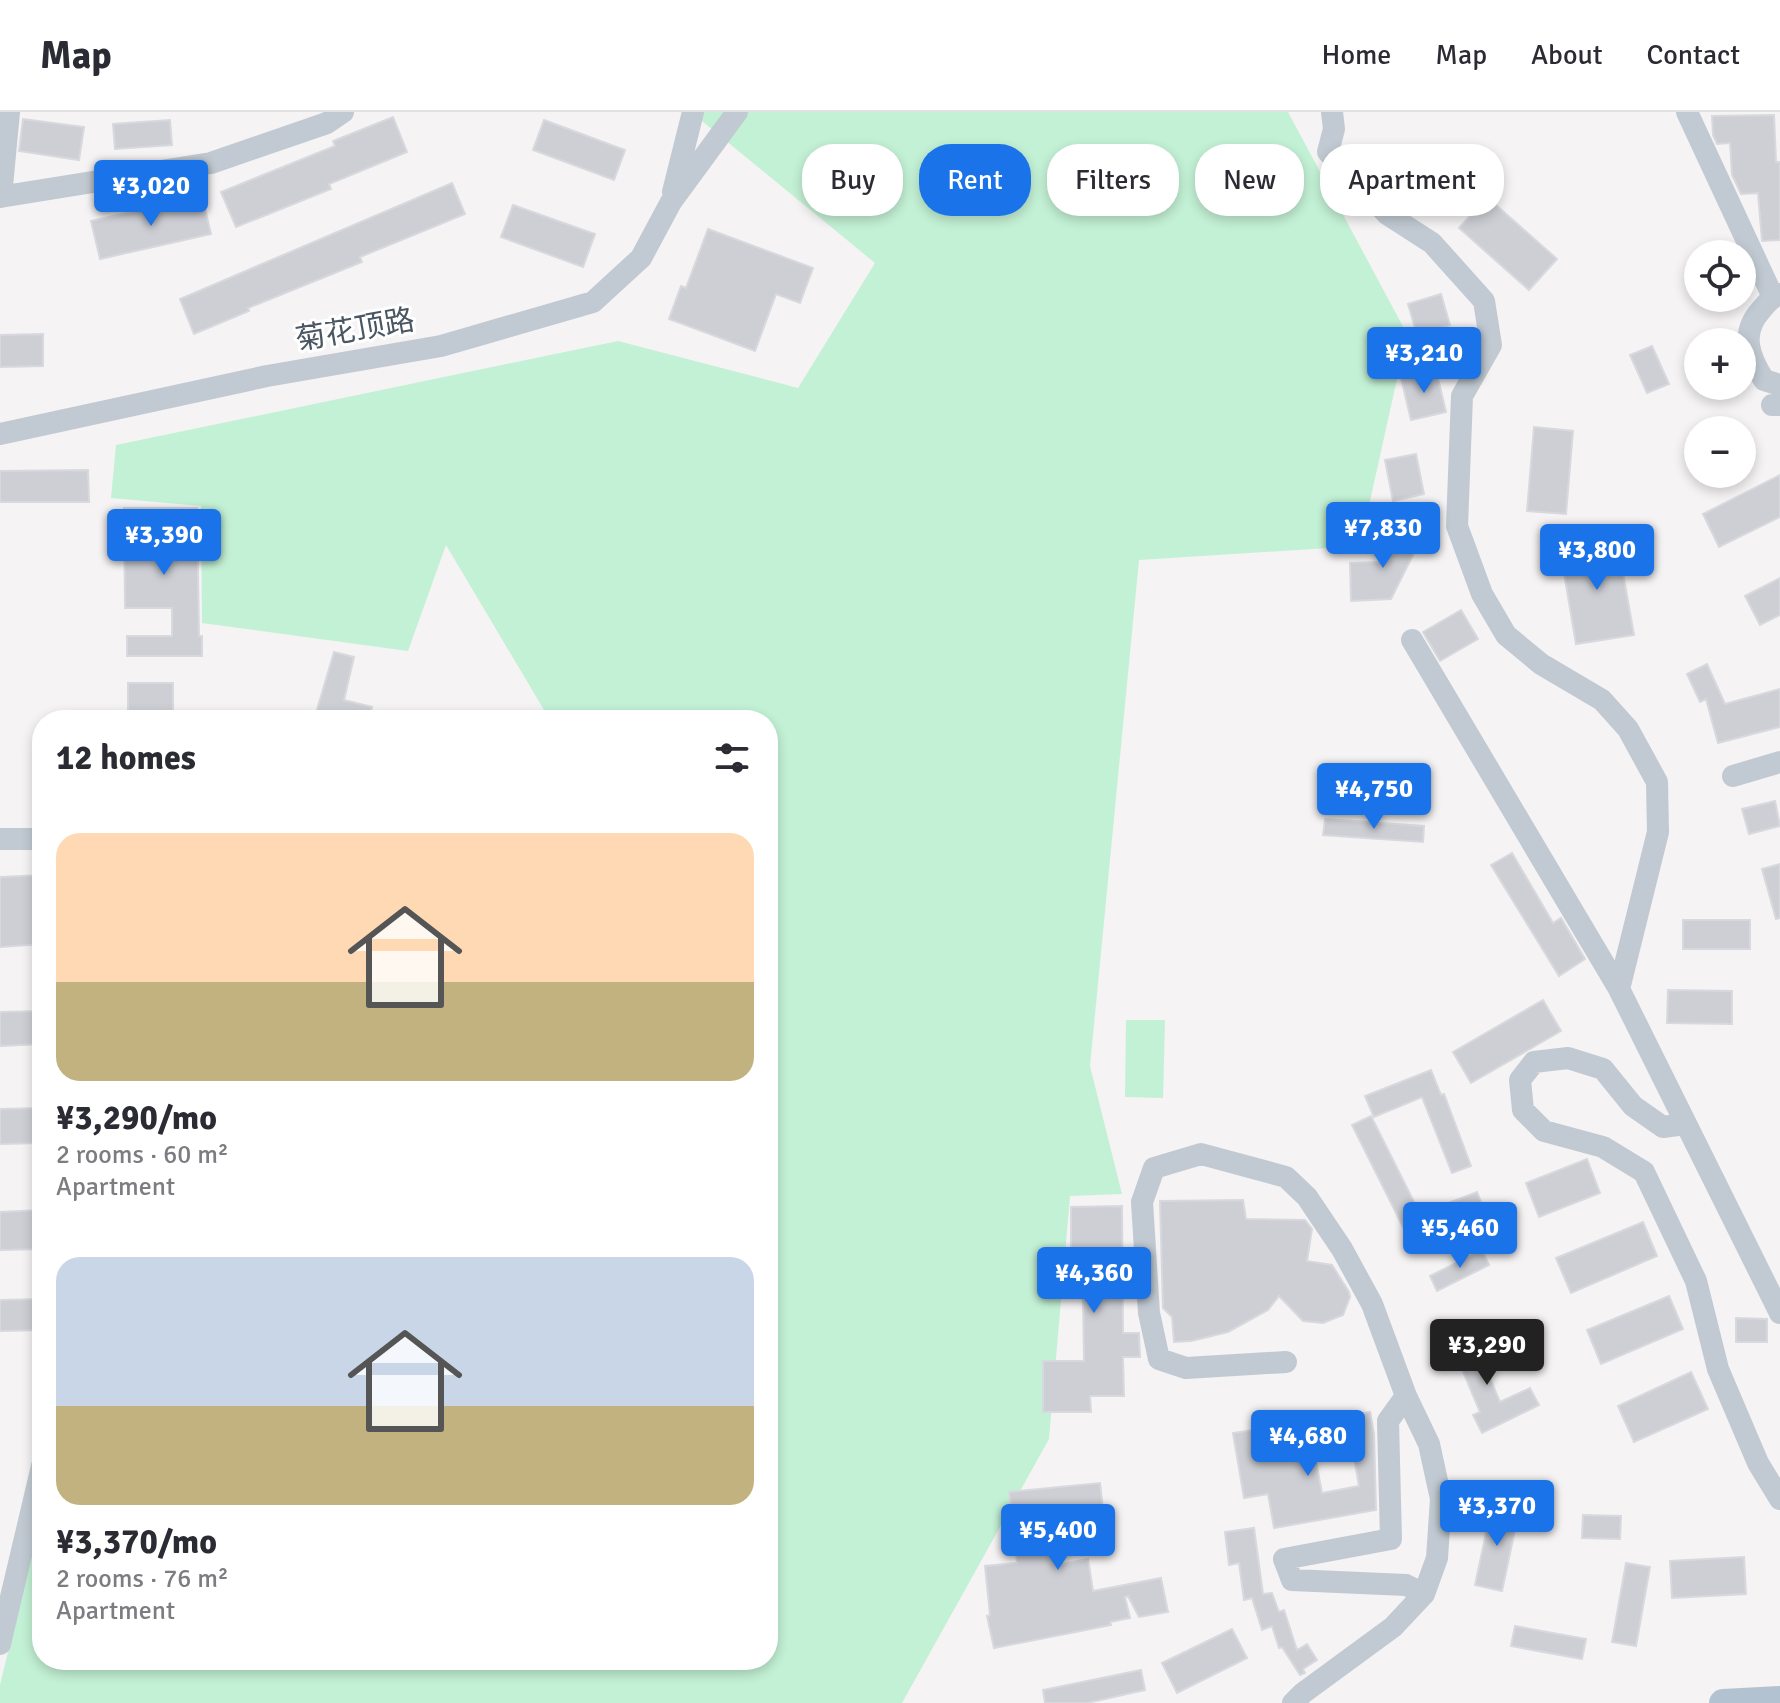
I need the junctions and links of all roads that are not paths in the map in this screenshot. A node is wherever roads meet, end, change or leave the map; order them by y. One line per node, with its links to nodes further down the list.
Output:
1 (9, 112): 7 (street)
2 (343, 112): 7 (street)
3 (693, 112): 8 (street, 菊花顶路)
4 (737, 112): 8 (street, 菊花顶路)
5 (1332, 112): 17 (street)
6 (1687, 112): 9 (street)
7 (0, 197)
8 (671, 202): 11 (street, 菊花顶路)
9 (1776, 295): 10 (street)
10 (1777, 398)
11 (0, 434)
12 (1412, 640): 17 (street)
13 (1780, 762): 14 (street)
14 (1733, 776)
15 (0, 839): 16 (street)
16 (32, 839)
17 (1619, 989): 18 (street)
18 (1685, 1124): 19 (street); 22 (street)
19 (1780, 1313)
20 (1286, 1362): 21 (street)
21 (1406, 1396): 24 (street); 24 (street)
22 (1780, 1499)
23 (32, 1508): 25 (street)
24 (1424, 1594): 27 (street)
25 (0, 1644)
26 (1780, 1700): 28 (main road)
27 (1293, 1703)
28 (1723, 1703)

